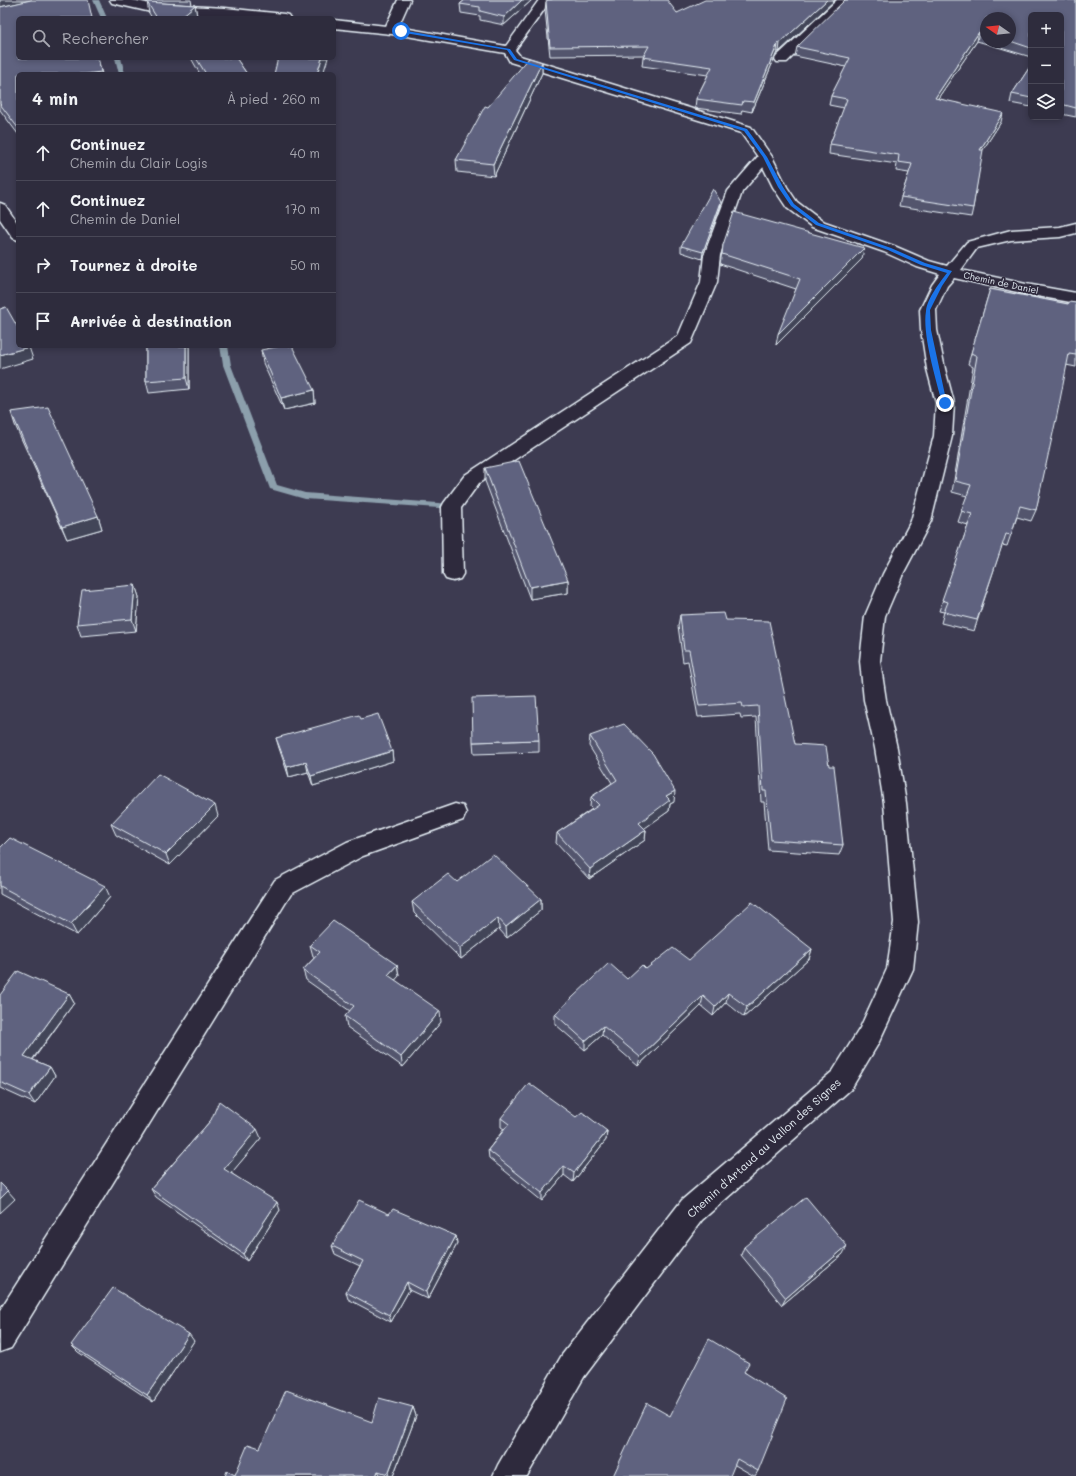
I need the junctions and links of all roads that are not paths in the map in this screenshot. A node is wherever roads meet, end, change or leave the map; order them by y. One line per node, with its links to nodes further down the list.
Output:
1 (116, 0): 5 (street)
2 (404, 0): 7 (street)
3 (545, 0): 8 (street)
4 (844, 0): 9 (street)
5 (264, 16)
6 (336, 24): 7 (street)
7 (390, 30): 8 (street)
8 (508, 50): 10 (street, Chemin de Daniel)
9 (782, 59)
10 (765, 157): 14 (street, Chemin de Daniel); 16 (street)
11 (0, 208): 13 (street)
12 (1076, 228): 14 (street, Chemin d'Artaud au Vallon des Signes)
13 (16, 232)
14 (950, 272): 15 (street, Chemin de Daniel); 19 (street, Chemin d'Artaud au Vallon des Signes)
15 (1076, 298)
16 (453, 574)
17 (455, 813): 18 (street)
18 (0, 1337)
19 (509, 1476)

